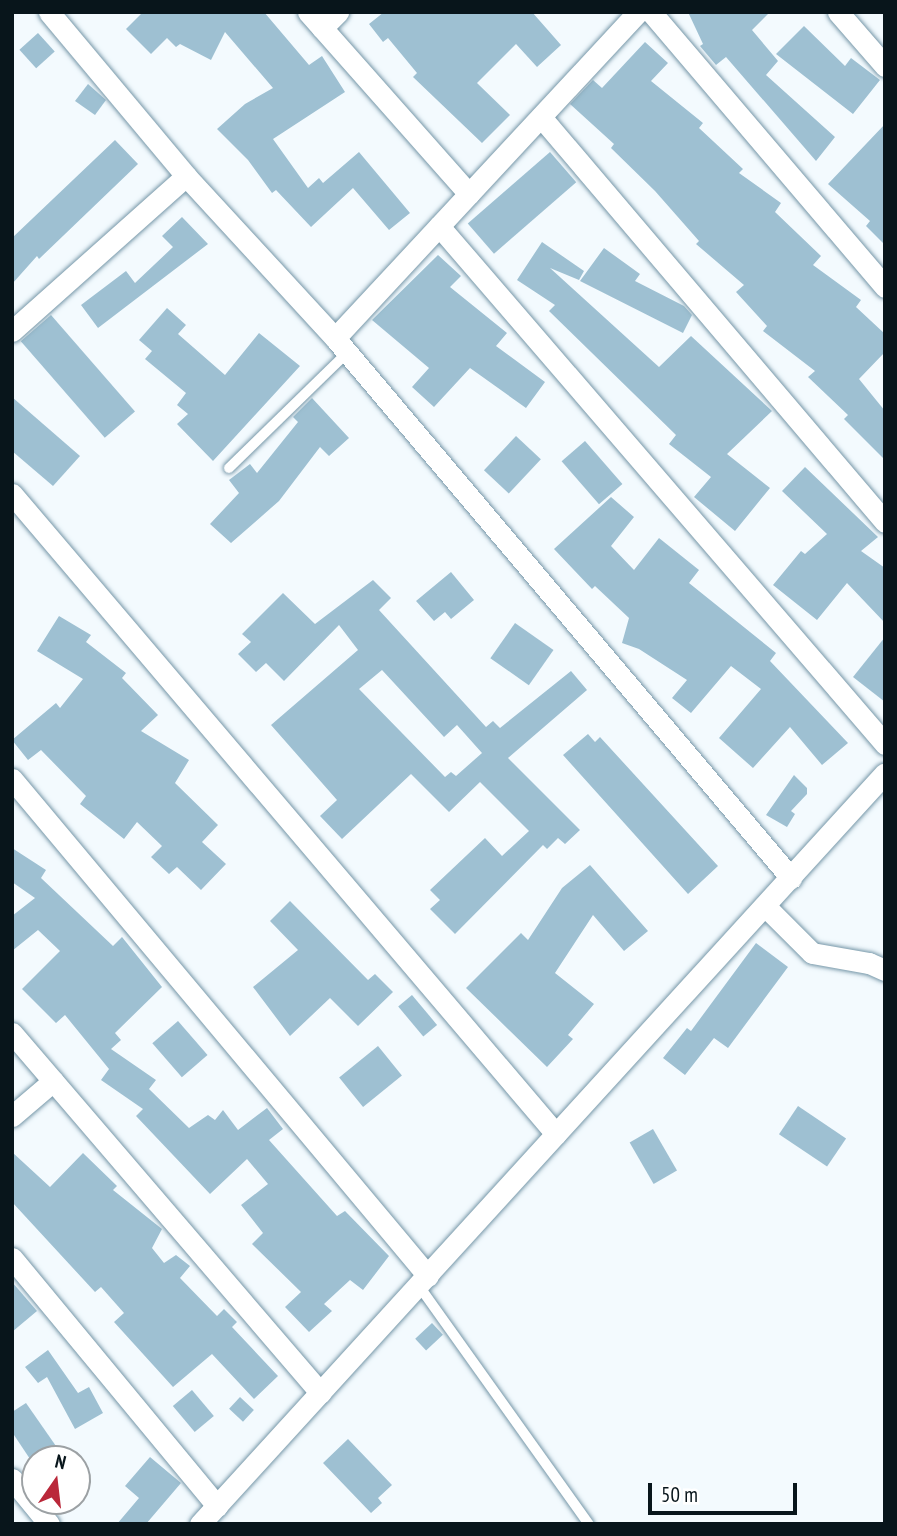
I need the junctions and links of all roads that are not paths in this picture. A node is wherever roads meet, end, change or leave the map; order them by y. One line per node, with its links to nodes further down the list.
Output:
1 (338, 12): 6 (street)
2 (638, 12): 8 (street)
3 (651, 12): 12 (street)
4 (838, 12): 7 (street)
5 (57, 15): 9 (street)
6 (315, 20): 10 (street)
7 (885, 66)
8 (541, 117): 10 (street); 17 (street)
9 (187, 176): 13 (street); 14 (street)
10 (470, 194): 11 (street)
11 (439, 226): 14 (street); 18 (street)
12 (885, 287)
13 (12, 331)
14 (341, 345): 15 (lane); 21 (street)
15 (229, 468)
16 (12, 494): 27 (street)
17 (885, 522)
18 (885, 744)
19 (885, 773): 21 (street)
20 (12, 779): 29 (street)
21 (791, 878): 22 (street)
22 (765, 906): 23 (street); 27 (street)
23 (885, 970)
24 (12, 1033): 25 (street)
25 (53, 1081): 26 (street); 30 (street)
26 (12, 1116)
27 (556, 1134): 29 (street)
28 (12, 1258): 32 (street)
29 (424, 1281): 30 (street); 35 (lane)
30 (321, 1393): 32 (street)
31 (13, 1482): 33 (street)
32 (217, 1506): 34 (street)
33 (49, 1524)
34 (200, 1524)
35 (589, 1524)

